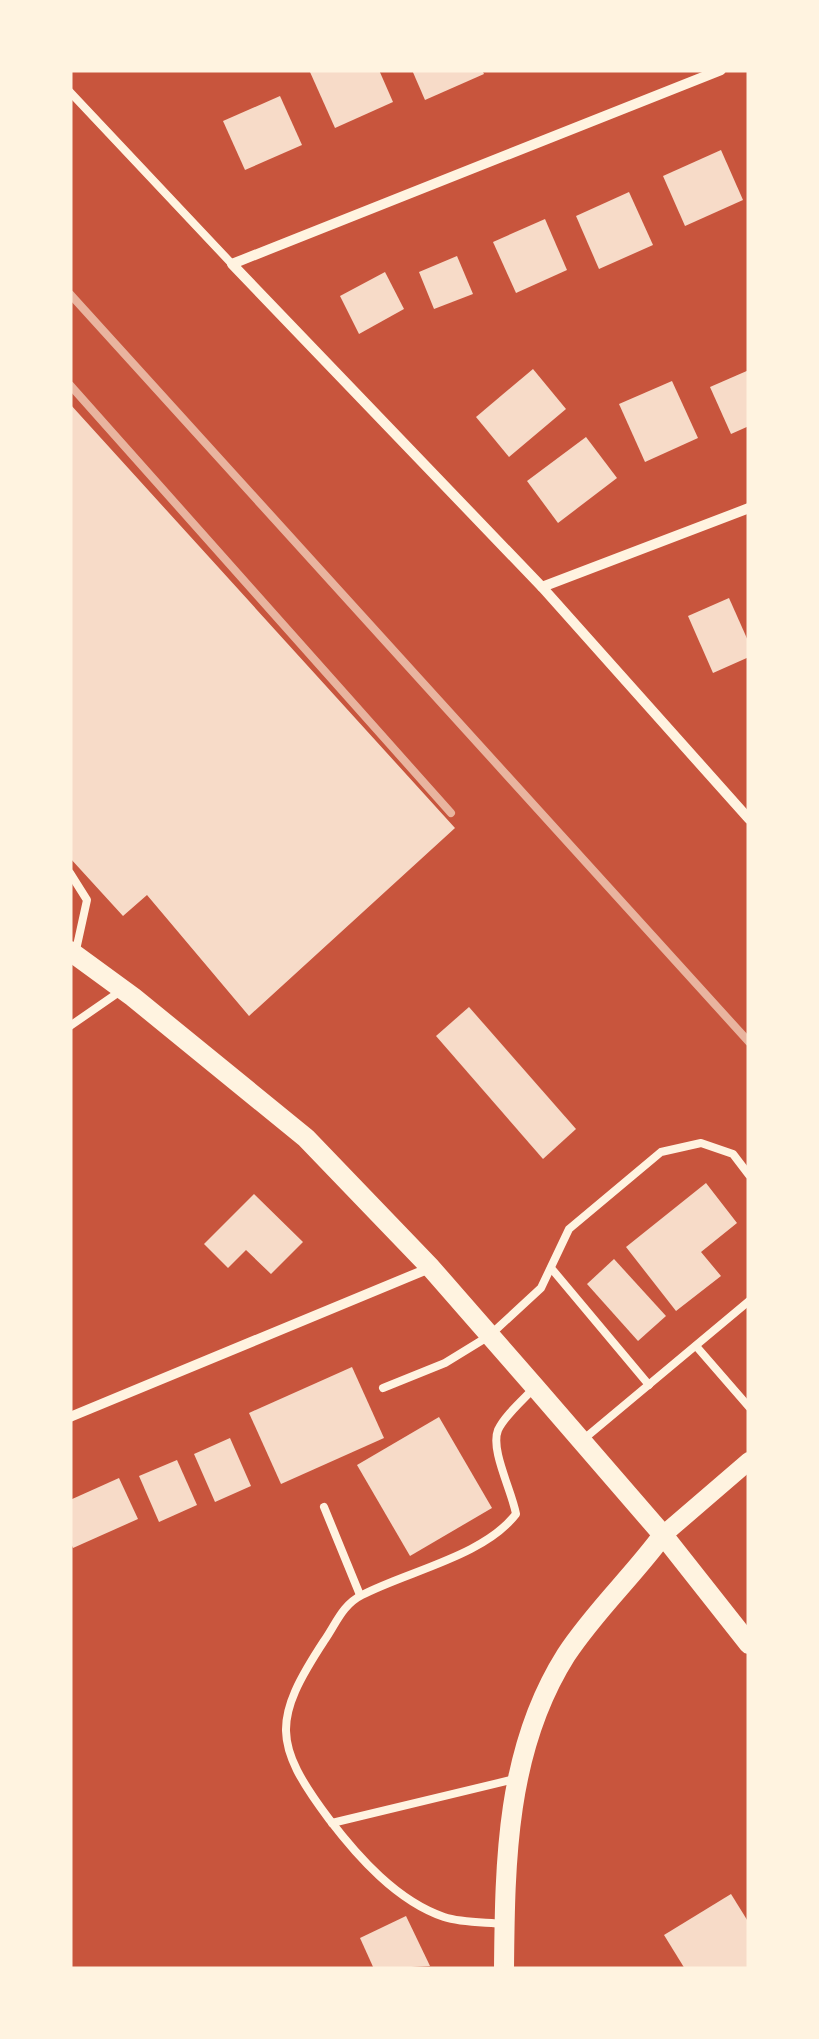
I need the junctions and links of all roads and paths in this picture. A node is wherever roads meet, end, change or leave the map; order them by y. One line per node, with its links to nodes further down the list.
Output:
1 (721, 70): 3 (street)
2 (70, 92): 3 (lane)
3 (232, 264): 5 (street)
4 (749, 508): 5 (street)
5 (542, 587): 6 (street)
6 (749, 819)
7 (70, 872): 8 (lane)
8 (72, 953): 9 (main road)
9 (122, 990): 10 (lane); 12 (main road)
10 (70, 1026)
11 (749, 1176): 13 (lane)
12 (430, 1268): 15 (main road); 21 (street)
13 (551, 1268): 15 (lane); 17 (lane)
14 (749, 1302): 16 (lane)
15 (489, 1336): 18 (main road); 19 (lane)
16 (696, 1346): 17 (lane); 20 (lane)
17 (649, 1385): 22 (lane)
18 (535, 1387): 22 (main road); 26 (lane)
19 (383, 1388)
20 (749, 1406)
21 (70, 1417)
22 (582, 1441): 25 (main road)
23 (749, 1460): 25 (street)
24 (324, 1507): 26 (lane)
25 (663, 1535): 27 (main road); 28 (main road)
26 (360, 1596): 29 (lane)
27 (749, 1644)
28 (515, 1778): 29 (lane); 30 (main road)
29 (332, 1822): 30 (lane)
30 (504, 1924): 31 (main road)
31 (504, 1969)

